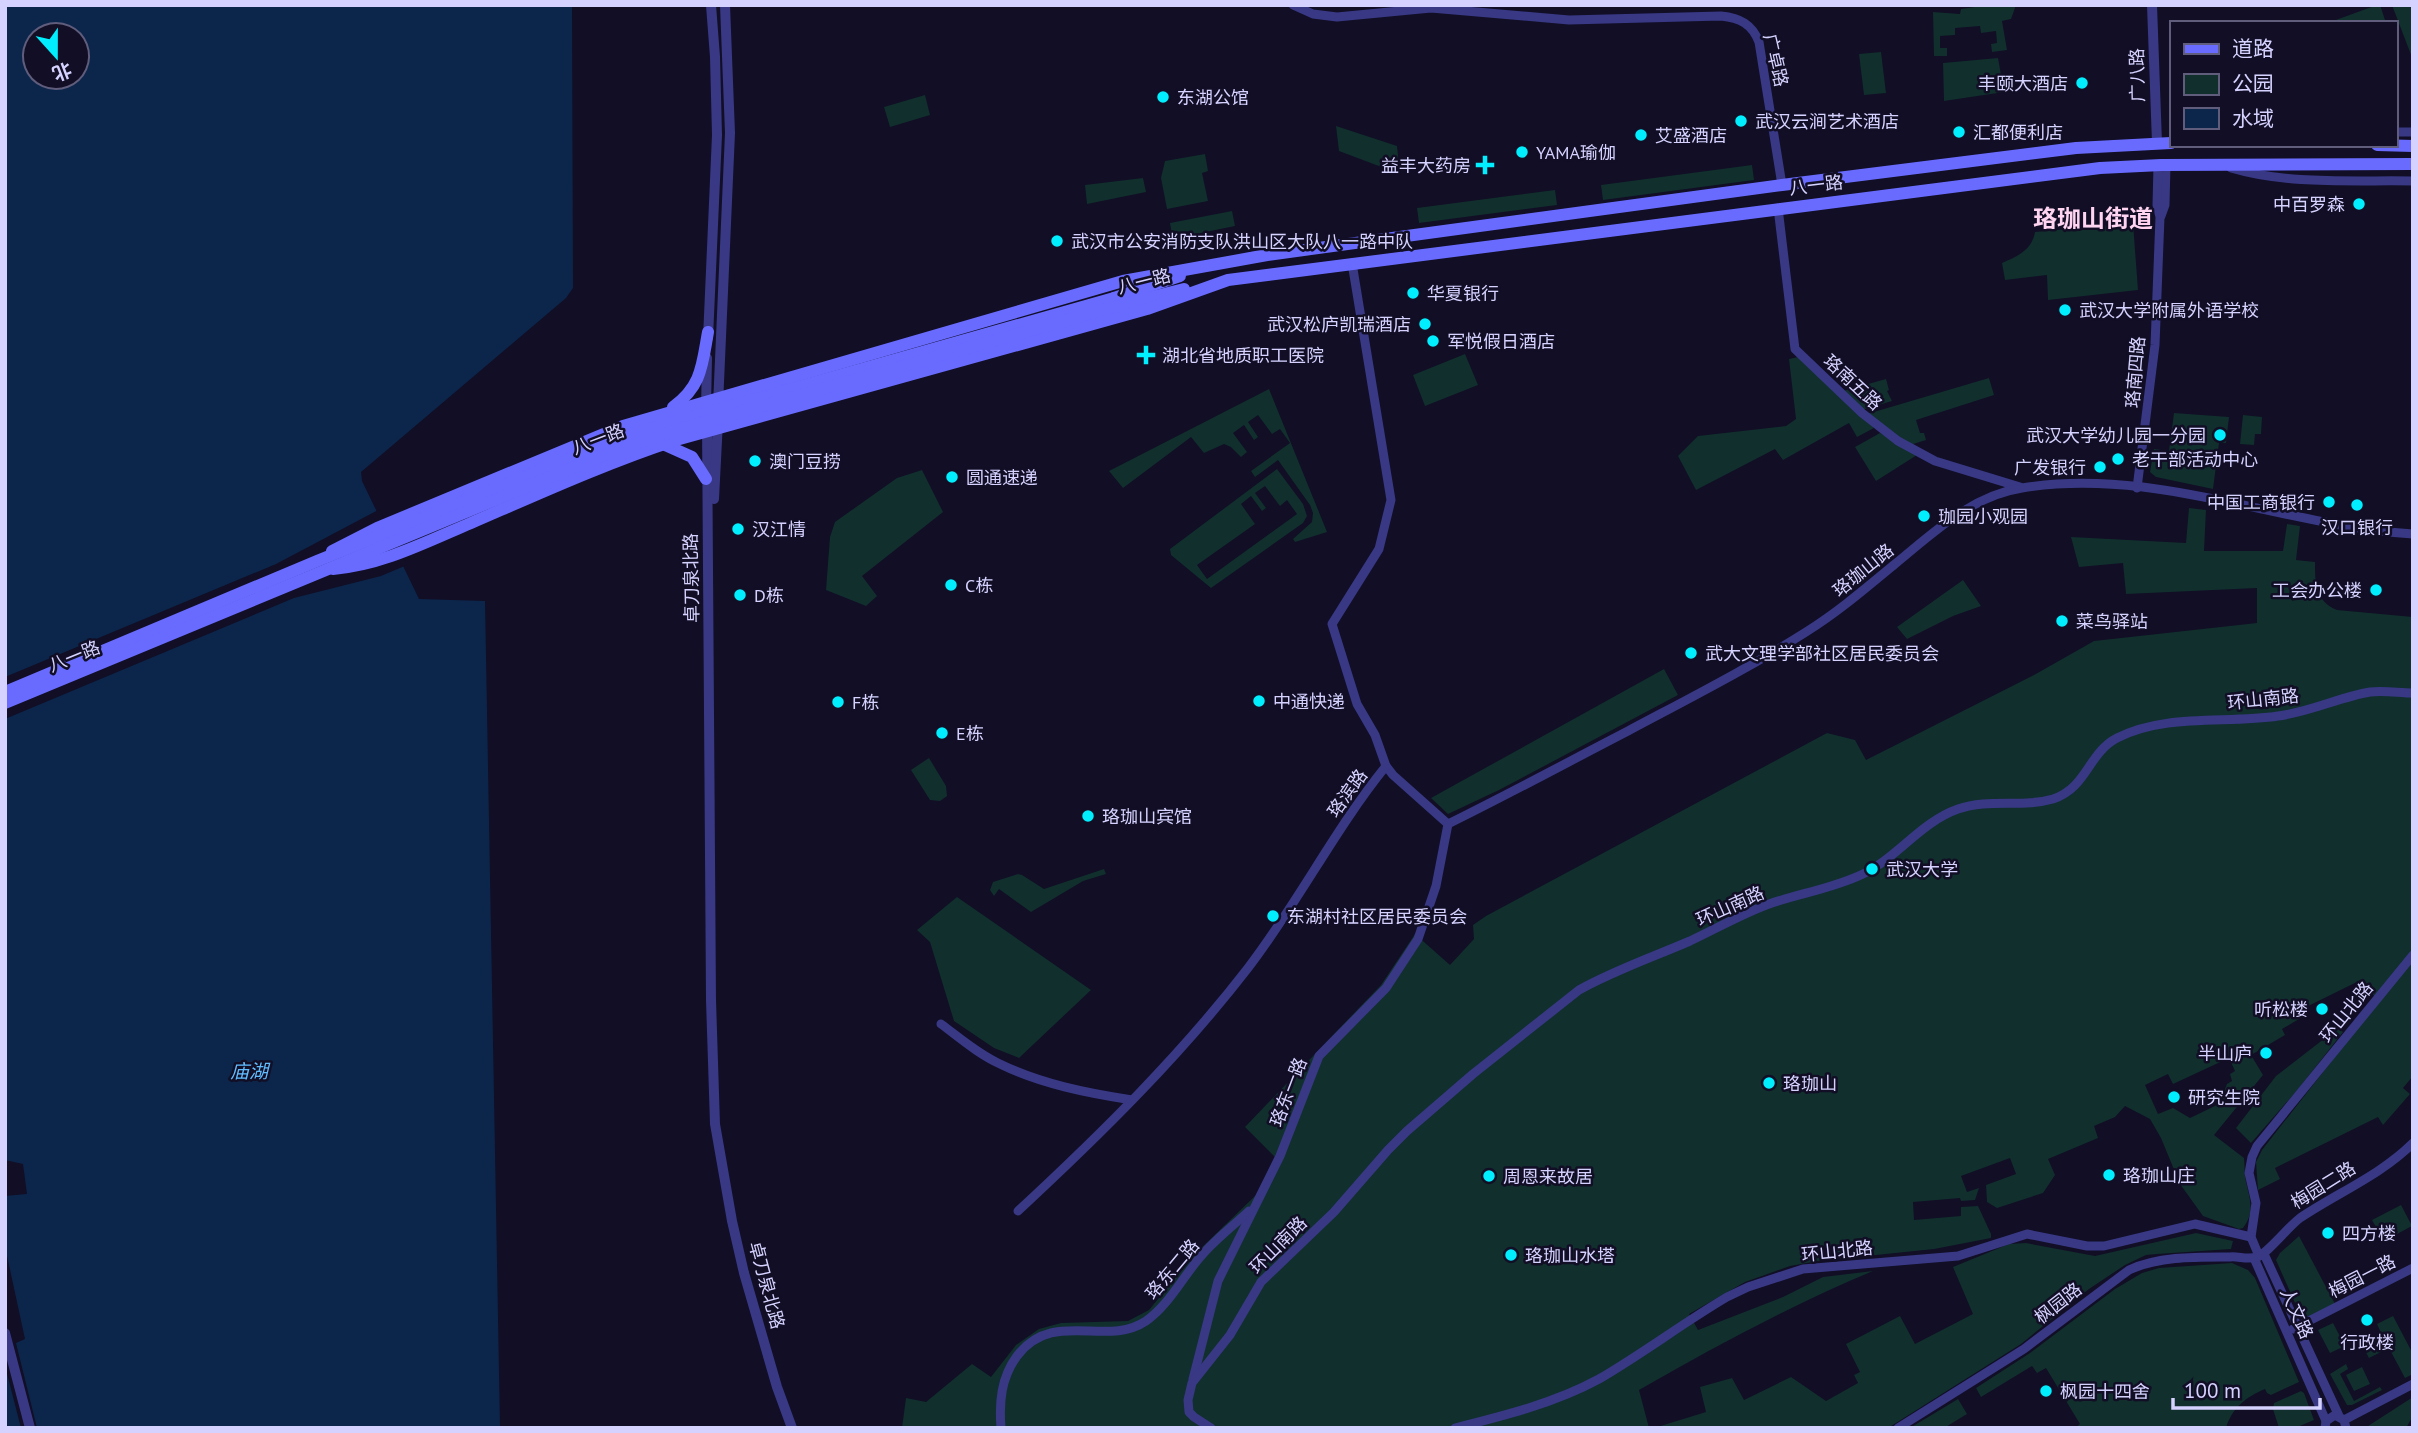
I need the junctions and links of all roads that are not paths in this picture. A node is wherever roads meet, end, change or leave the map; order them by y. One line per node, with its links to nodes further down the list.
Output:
1 (711, 5): 17 (street, 卓刀泉北路)
2 (725, 5): 20 (street, 卓刀泉北路)
3 (1293, 5): 11 (street, 广卓路)
4 (2152, 5): 5 (street, 广八路)
5 (2157, 143): 6 (main road, 八一路); 11 (main road, 八一路)
6 (2170, 144)
7 (2413, 164): 9 (main road, 八一路)
8 (2162, 165): 9 (main road, 八一路); 12 (main road, 八一路); 26 (street, 珞南四路)
9 (2222, 166): 10 (street)
10 (2413, 181)
11 (1782, 185): 14 (main road, 八一路)
12 (1778, 208): 13 (main road, 八一路); 25 (street, 珞南五路)
13 (1352, 263): 15 (main road, 八一路); 32 (street, 珞滨路)
14 (1216, 264): 16 (main road, 八一路); 18 (main road, 八一路)
15 (1228, 279): 16 (main road, 八一路); 19 (main road, 八一路)
16 (1115, 302): 28 (main road, 八一路, bridge)
17 (708, 332): 20 (street, 卓刀泉北路); 21 (main road)
18 (887, 349): 19 (main road); 20 (main road, 八一路)
19 (895, 380): 22 (main road, 八一路)
20 (712, 400): 21 (main road, 八一路); 22 (street, 卓刀泉北路)
21 (666, 412): 28 (main road, 八一路, bridge)
22 (712, 429): 23 (main road, 八一路); 24 (street, 卓刀泉北路); 38 (street, 卓刀泉北路)
23 (662, 444): 24 (main road); 28 (main road, 八一路, bridge)
24 (706, 479): 38 (street, 卓刀泉北路)
25 (2021, 488): 26 (street, 珞珈山路); 33 (street, 珞珈山路)
26 (2137, 488): 27 (street, 珞珈山路)
27 (2413, 534)
28 (319, 565): 29 (main road, 八一路, bridge); 31 (main road, 八一路, bridge)
29 (5, 692)
30 (2413, 693): 47 (street, 环山南路)
31 (5, 703)
32 (1386, 766): 33 (street); 36 (street, 珞滨路)
33 (1448, 824): 39 (street, 珞东一路)
34 (2413, 956): 41 (street, 环山北路)
35 (941, 1024): 36 (street)
36 (1132, 1100): 40 (street, 珞滨路)
37 (2413, 1143): 42 (street, 梅园二路)
38 (720, 1149): 52 (street, 卓刀泉北路)
39 (1255, 1206): 47 (street, 珞东一路); 53 (street, 珞东二路)
40 (1018, 1211)
41 (2251, 1237): 42 (street, 环山北路); 55 (street, 环山北路)
42 (2259, 1256): 44 (street); 45 (street, 人文路); 56 (street, 枫园路)
43 (2413, 1268): 44 (street, 梅园一路)
44 (2298, 1327): 45 (street, 梅园一路); 49 (street)
45 (2288, 1332): 50 (street, 人文路)
46 (5, 1333): 51 (street)
47 (1192, 1383): 54 (street, 珞东一路)
48 (2413, 1384): 49 (street)
49 (2343, 1421): 50 (street)
50 (2325, 1424)
51 (30, 1428)
52 (792, 1428)
53 (1001, 1428)
54 (1211, 1428)
55 (1455, 1428)
56 (1898, 1428)

